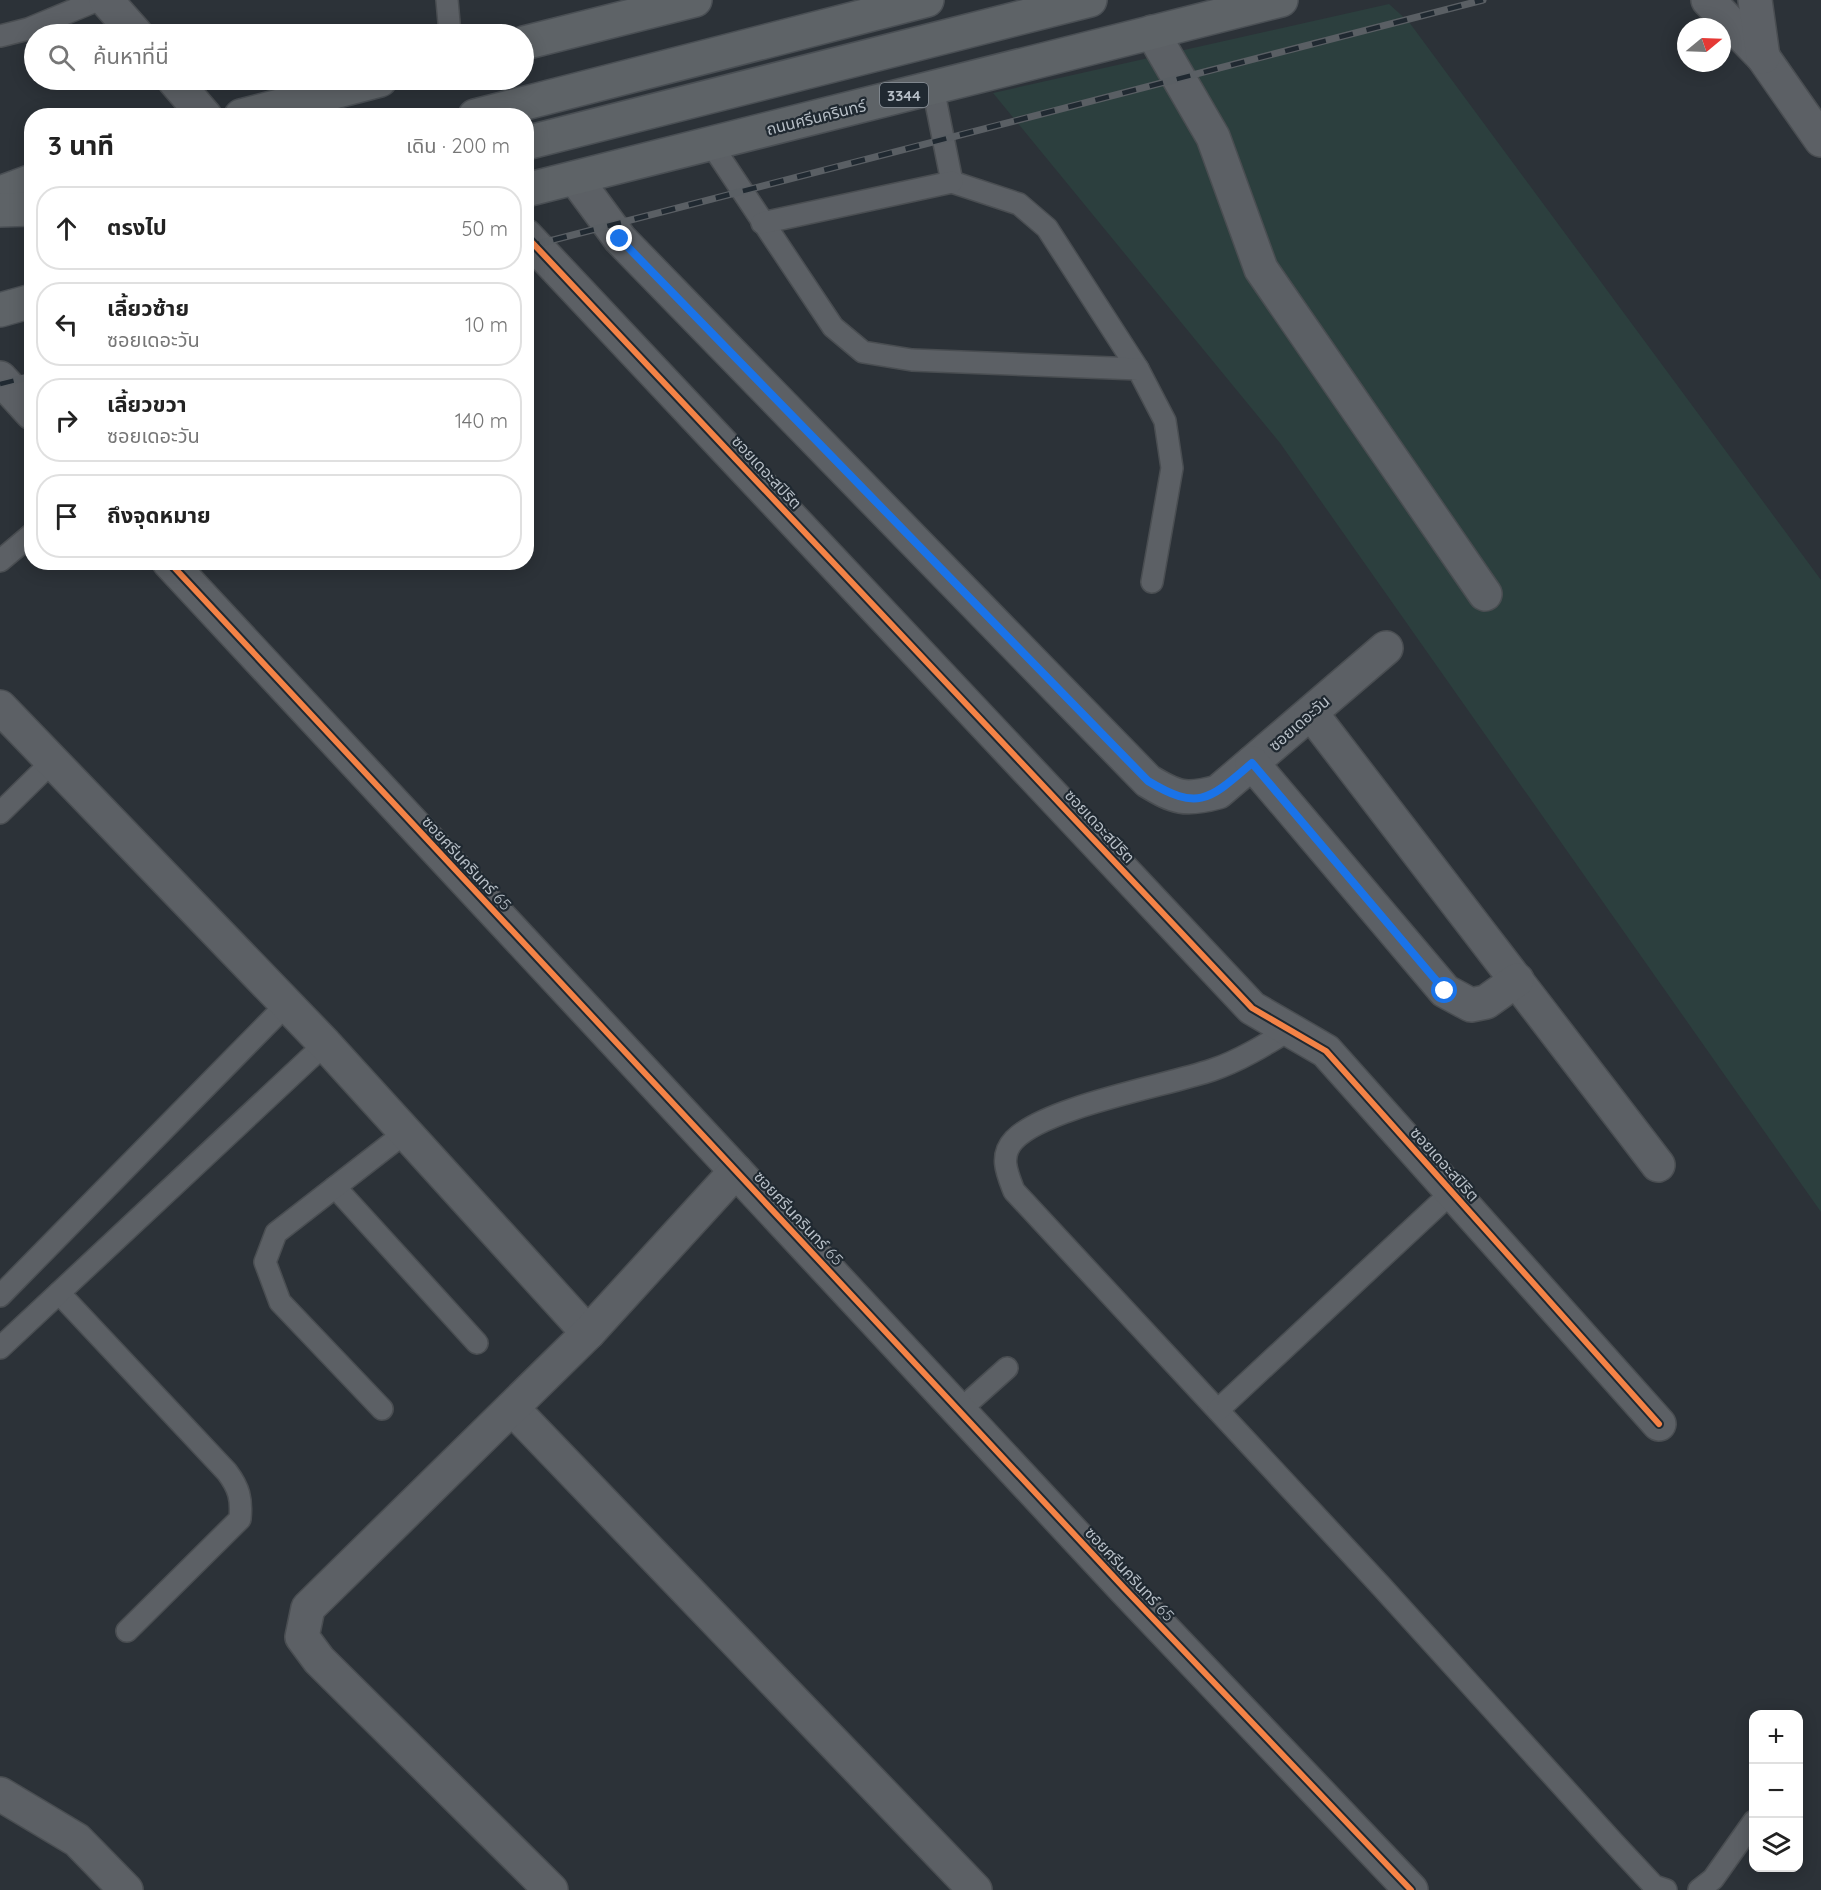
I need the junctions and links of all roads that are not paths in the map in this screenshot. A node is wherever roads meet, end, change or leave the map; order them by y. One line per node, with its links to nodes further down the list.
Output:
1 (98, 0): 10 (lane)
2 (106, 0): 11 (street)
3 (447, 0): 12 (lane)
4 (695, 0): 16 (main road)
5 (927, 0): 23 (main road)
6 (1090, 0): 25 (main road)
7 (1281, 0): 14 (main road, ถนนศรีนครินทร์ / 3344)
8 (1708, 0): 17 (street)
9 (1755, 0): 17 (street)
10 (40, 24)
11 (127, 24)
12 (449, 24)
13 (24, 30): 15 (lane)
14 (1152, 32): 18 (main road, ถนนศรีนครินทร์ / 3344); 45 (street)
15 (0, 36)
16 (534, 40)
17 (1763, 57): 24 (street)
18 (933, 88): 26 (main road, ถนนศรีนครินทร์ / 3344); 28 (lane)
19 (183, 90): 21 (street)
20 (341, 90): 22 (main road)
21 (199, 108)
22 (272, 108)
23 (506, 108)
24 (1821, 140)
25 (534, 141)
26 (711, 144): 27 (main road, ถนนศรีนครินทร์ / 3344); 34 (lane)
27 (575, 178): 30 (main road, ถนนศรีนครินทร์ / 3344); 50 (street, ซอยเดอะวัน)
28 (952, 182): 34 (lane); 38 (lane)
29 (24, 184): 31 (main road)
30 (534, 188)
31 (0, 193)
32 (24, 209): 33 (main road)
33 (0, 210)
34 (762, 223): 38 (lane)
35 (534, 245): 54 (street, ซอยเดอะสปิริต)
36 (24, 303): 37 (main road)
37 (0, 310)
38 (1138, 369): 44 (lane)
39 (0, 378): 40 (street)
40 (24, 404)
41 (24, 541): 42 (lane)
42 (0, 561)
43 (176, 570): 58 (street, ซอยศรีนครินทร์ 65)
44 (1152, 582)
45 (1485, 594)
46 (1386, 648): 48 (street, ซอยเดอะวัน)
47 (0, 707): 49 (street)
48 (1311, 713): 50 (street, ซอยเดอะวัน); 52 (street)
49 (54, 760): 51 (lane); 53 (street)
50 (1252, 763): 52 (street)
51 (0, 813)
52 (1516, 980): 57 (street)
53 (286, 1004): 55 (street); 62 (lane)
54 (1289, 1030): 60 (street, ซอยเดอะสปิริต); 70 (lane)
55 (325, 1044): 56 (street); 61 (lane)
56 (406, 1132): 59 (lane); 63 (street)
57 (1658, 1165)
58 (736, 1170): 63 (street); 69 (street, ซอยศรีนครินทร์ 65)
59 (335, 1187): 64 (lane); 68 (lane)
60 (1452, 1192): 70 (lane); 71 (street, ซอยเดอะสปิริต)
61 (59, 1293): 65 (lane); 72 (lane)
62 (0, 1296)
63 (588, 1333): 67 (street)
64 (477, 1343)
65 (0, 1348)
66 (1007, 1368): 69 (lane)
67 (512, 1408): 76 (street); 77 (street)
68 (382, 1409)
69 (960, 1410): 78 (street, ซอยศรีนครินทร์ 65)
70 (1218, 1410): 79 (lane)
71 (1659, 1424)
72 (127, 1631)
73 (0, 1794): 75 (street)
74 (1749, 1828): 80 (lane)
75 (126, 1890)
76 (551, 1890)
77 (975, 1890)
78 (1411, 1890)
79 (1666, 1890)
80 (1699, 1890)

